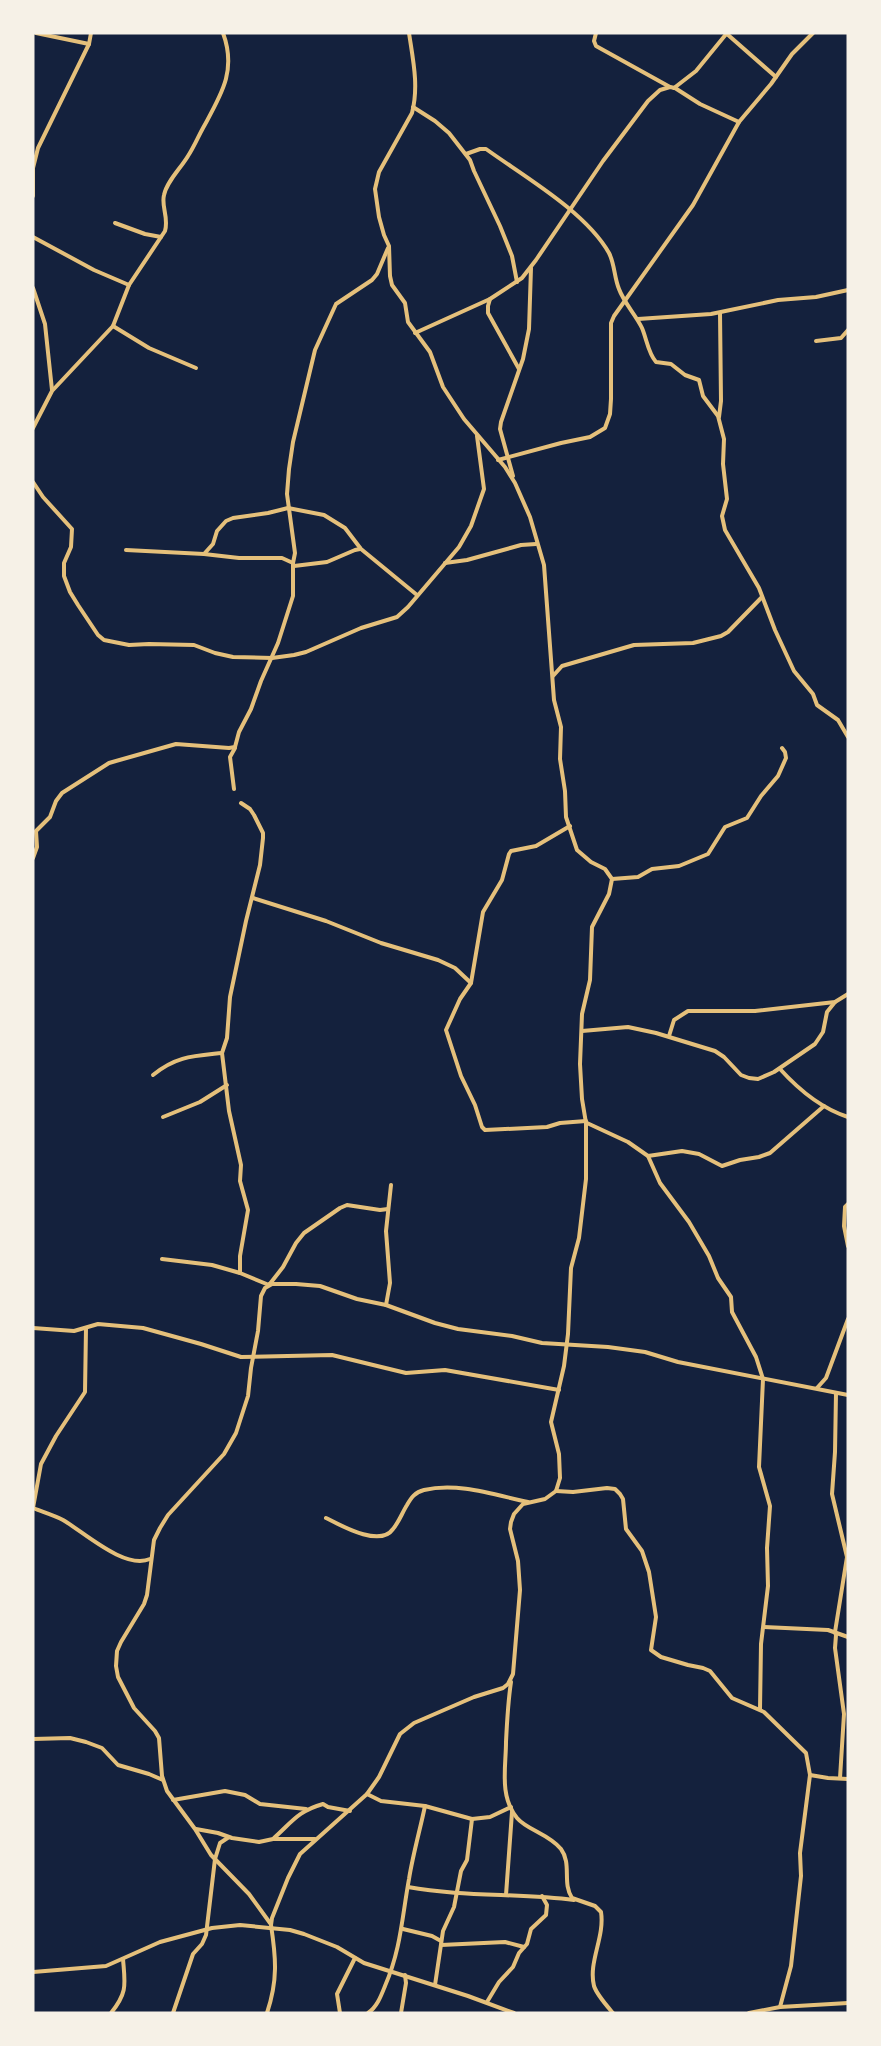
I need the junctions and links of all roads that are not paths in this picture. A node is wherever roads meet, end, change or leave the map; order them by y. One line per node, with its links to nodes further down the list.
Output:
1 (36, 33): 8 (street)
2 (91, 33): 8 (street)
3 (223, 33): 18 (street)
4 (409, 33): 11 (street)
5 (596, 33): 10 (street)
6 (726, 33): 9 (street); 10 (street)
7 (813, 33): 9 (street)
8 (89, 44): 14 (street)
9 (776, 77): 12 (street)
10 (672, 87): 12 (street); 15 (street)
11 (413, 107): 13 (street); 19 (street)
12 (739, 122): 26 (street)
13 (466, 154): 15 (street); 21 (street)
14 (33, 196)
15 (569, 209): 20 (street); 26 (street)
16 (115, 223): 18 (street)
17 (33, 237): 22 (street)
18 (161, 237): 22 (street)
19 (389, 246): 31 (street); 43 (street)
20 (531, 268): 21 (street); 34 (street)
21 (516, 282): 25 (street)
22 (129, 285): 29 (street)
23 (33, 288): 35 (street)
24 (848, 290): 27 (street)
25 (490, 299): 31 (street); 34 (street)
26 (626, 301): 28 (street); 39 (street)
27 (720, 313): 28 (street); 36 (street)
28 (638, 320): 36 (street)
29 (113, 326): 33 (street); 35 (street)
30 (848, 330): 32 (street)
31 (415, 333): 38 (street)
32 (816, 341)
33 (196, 368)
34 (519, 370): 39 (street)
35 (52, 391): 37 (street)
36 (718, 419): 51 (street)
37 (33, 428)
38 (477, 435): 40 (street); 48 (street)
39 (507, 458): 40 (street); 42 (street)
40 (498, 460): 42 (street)
41 (33, 482): 52 (street)
42 (515, 483): 44 (street)
43 (288, 508): 45 (street); 47 (street); 49 (street)
44 (536, 544): 48 (street); 53 (street)
45 (361, 549): 49 (street); 50 (street)
46 (126, 550): 47 (street)
47 (204, 554): 49 (street)
48 (444, 563): 50 (street)
49 (293, 565): 52 (street)
50 (417, 595): 52 (street)
51 (762, 597): 53 (street); 54 (street)
52 (272, 658): 55 (street)
53 (552, 676): 59 (street)
54 (848, 737)
55 (235, 747): 57 (street); 60 (street)
56 (782, 748): 61 (street)
57 (234, 789)
58 (241, 803): 62 (street)
59 (570, 826): 61 (street); 63 (street)
60 (33, 858)
61 (612, 879): 66 (street)
62 (253, 898): 63 (street); 68 (street)
63 (471, 983): 75 (street)
64 (847, 996): 65 (street)
65 (835, 1002): 67 (street); 69 (street)
66 (582, 1030): 67 (street); 75 (street)
67 (669, 1036): 69 (street)
68 (222, 1053): 70 (street); 71 (street)
69 (780, 1069): 72 (street)
70 (153, 1075)
71 (227, 1084): 73 (street); 82 (street)
72 (825, 1106): 74 (street); 76 (street)
73 (163, 1117)
74 (848, 1117)
75 (586, 1122): 76 (street); 88 (street)
76 (648, 1156): 90 (street)
77 (391, 1185): 79 (street)
78 (848, 1204): 80 (street)
79 (388, 1209): 83 (street); 84 (street)
80 (848, 1246)
81 (162, 1259): 82 (street)
82 (240, 1273): 83 (street)
83 (269, 1285): 84 (street); 89 (street)
84 (386, 1305): 88 (street)
85 (848, 1319): 91 (street)
86 (86, 1327): 87 (street); 89 (street); 97 (street)
87 (33, 1328)
88 (566, 1344): 90 (street); 92 (street)
89 (254, 1357): 92 (street); 99 (street)
90 (763, 1379): 91 (street); 100 (street)
91 (816, 1388): 93 (street)
92 (559, 1390): 95 (street)
93 (836, 1393): 94 (street); 101 (street)
94 (848, 1395)
95 (556, 1491): 96 (street); 104 (street)
96 (529, 1502): 98 (street); 103 (street)
97 (33, 1508): 99 (street)
98 (326, 1518)
99 (150, 1558): 109 (street)
100 (764, 1627): 101 (street); 104 (street)
101 (835, 1632): 102 (street); 107 (street)
102 (848, 1637)
103 (511, 1679): 110 (street); 114 (street)
104 (760, 1710): 106 (street)
105 (33, 1739): 109 (street)
106 (810, 1775): 107 (street); 140 (street)
107 (840, 1778): 108 (street)
108 (848, 1779)
109 (163, 1780): 111 (street)
110 (368, 1794): 112 (street); 115 (street)
111 (174, 1800): 113 (street); 117 (street)
112 (425, 1806): 116 (street); 122 (street)
113 (306, 1809): 115 (street); 119 (street)
114 (512, 1809): 116 (street); 124 (street); 126 (street)
115 (350, 1811): 120 (street)
116 (472, 1820): 123 (street)
117 (195, 1829): 118 (street); 121 (street)
118 (229, 1838): 119 (street); 121 (street)
119 (273, 1839): 120 (street)
120 (316, 1839): 127 (street)
121 (215, 1859): 127 (street); 129 (street)
122 (408, 1887): 123 (street); 128 (street)
123 (457, 1893): 124 (street); 130 (street)
124 (506, 1895): 125 (street)
125 (542, 1896): 126 (street); 131 (street)
126 (577, 1901): 148 (street)
127 (271, 1927): 129 (street); 132 (street); 143 (street)
128 (403, 1929): 130 (street); 134 (street)
129 (206, 1930): 133 (street); 142 (street)
130 (441, 1943): 131 (street); 137 (street)
131 (524, 1947): 138 (street)
132 (355, 1958): 134 (street); 144 (street)
133 (123, 1959): 135 (street); 141 (street)
134 (392, 1971): 136 (street); 145 (street)
135 (33, 1972)
136 (405, 1975): 137 (street); 146 (street)
137 (435, 1985): 138 (street)
138 (486, 2002): 147 (street)
139 (848, 2003): 140 (street)
140 (780, 2007): 149 (street)
141 (111, 2013)
142 (173, 2013)
143 (267, 2013)
144 (340, 2013)
145 (368, 2013)
146 (400, 2013)
147 (514, 2013)
148 (613, 2013)
149 (749, 2013)

